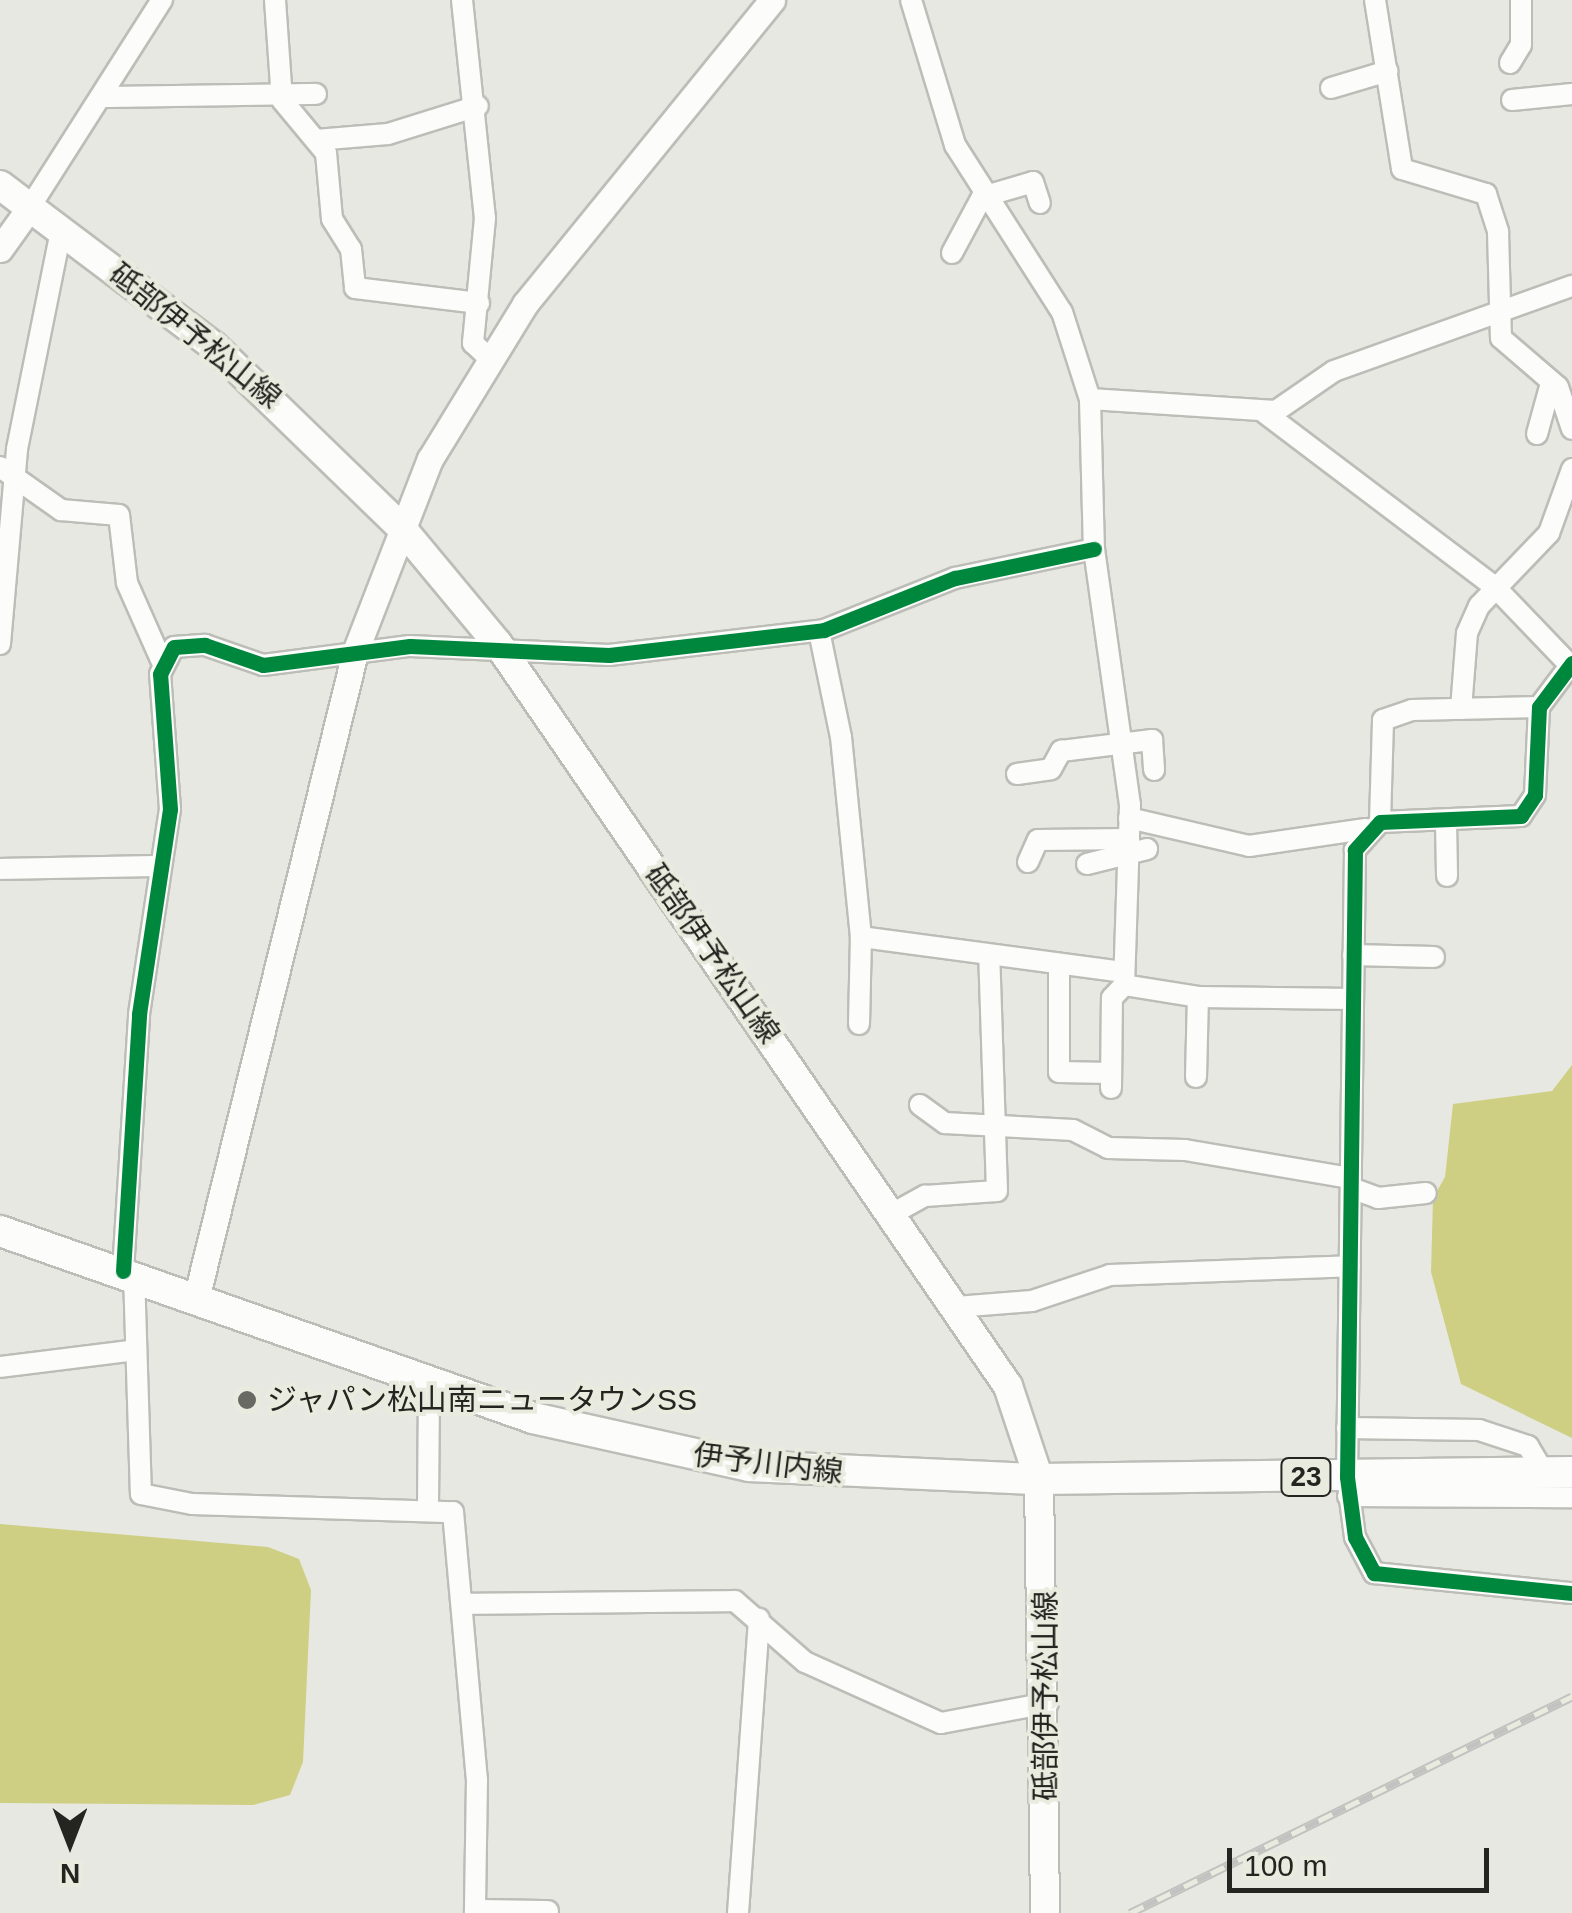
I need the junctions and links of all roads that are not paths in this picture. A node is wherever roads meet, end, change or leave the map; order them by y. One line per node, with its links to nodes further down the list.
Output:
1 (162, 0): 14 (street)
2 (275, 0): 11 (street)
3 (462, 0): 16 (street)
4 (772, 0): 28 (street)
5 (910, 0): 19 (street)
6 (1374, 0): 9 (street)
7 (1521, 0): 8 (street)
8 (1510, 63)
9 (1388, 71): 10 (street); 27 (street)
10 (1331, 88)
11 (280, 92): 12 (street); 14 (street); 17 (street)
12 (316, 94)
13 (1572, 94): 15 (street)
14 (101, 97): 21 (street)
15 (1512, 100)
16 (478, 106): 17 (street); 26 (street)
17 (316, 140): 26 (street)
18 (0, 185): 21 (main road, 砥部伊予松山線)
19 (982, 196): 20 (street); 24 (street); 30 (street)
20 (1040, 203)
21 (30, 207): 22 (main road, 砥部伊予松山線); 23 (street)
22 (62, 230): 35 (street); 36 (main road, 砥部伊予松山線)
23 (0, 249)
24 (952, 253)
25 (1572, 286): 27 (street)
26 (479, 303): 28 (street)
27 (1496, 306): 29 (street); 31 (street)
28 (488, 358): 36 (street)
29 (1551, 383): 32 (street); 33 (street)
30 (1090, 399): 31 (street); 37 (street)
31 (1266, 413): 38 (street)
32 (1572, 429)
33 (1536, 434)
34 (1572, 468): 38 (street)
35 (8, 471): 39 (street); 44 (street)
36 (400, 526): 42 (main road, 砥部伊予松山線); 43 (street)
37 (1094, 549): 40 (street); 48 (street)
38 (1494, 586): 45 (street); 47 (street)
39 (1, 624): 41 (street)
40 (819, 631): 42 (street); 59 (street)
41 (0, 644)
42 (498, 644): 43 (street); 73 (main road, 砥部伊予松山線)
43 (355, 652): 44 (street); 77 (street)
44 (162, 662): 56 (street)
45 (1569, 662): 46 (street)
46 (1539, 707): 47 (street); 51 (street)
47 (1462, 709): 52 (street)
48 (1123, 744): 49 (street); 50 (street); 53 (street)
49 (1154, 770)
50 (1017, 774)
51 (1446, 822): 52 (street); 58 (street)
52 (1373, 825): 53 (street); 60 (street)
53 (1133, 839): 54 (street); 55 (street); 64 (street)
54 (1028, 862)
55 (1087, 864)
56 (158, 866): 57 (street); 76 (street)
57 (0, 869)
58 (1447, 876)
59 (860, 937): 61 (street); 67 (street)
60 (1353, 954): 62 (street); 66 (street)
61 (990, 956): 63 (street); 70 (street)
62 (1434, 957)
63 (1059, 964): 64 (street); 64 (street)
64 (1124, 978): 65 (street)
65 (1198, 997): 66 (street); 68 (street)
66 (1354, 999): 71 (street)
67 (859, 1024)
68 (1196, 1077)
69 (920, 1105): 70 (street)
70 (997, 1129): 71 (street); 73 (street)
71 (1351, 1183): 72 (street); 75 (street)
72 (1426, 1194)
73 (892, 1214): 78 (main road, 砥部伊予松山線)
74 (0, 1231): 76 (main road, 伊予川内線 / 23)
75 (1350, 1266): 78 (street); 82 (street)
76 (128, 1272): 77 (main road, 伊予川内線 / 23); 79 (street)
77 (197, 1295): 81 (main road, 伊予川内線 / 23)
78 (956, 1307): 84 (main road, 砥部伊予松山線)
79 (136, 1350): 80 (street); 87 (street)
80 (0, 1367)
81 (430, 1382): 84 (main road, 伊予川内線 / 23); 87 (street)
82 (1347, 1428): 83 (street); 85 (street)
83 (1558, 1472): 85 (main road, 伊予川内線 / 23)
84 (1039, 1479): 85 (main road, 伊予川内線 / 23); 91 (main road, 砥部伊予松山線)
85 (1347, 1486): 86 (street); 88 (street)
86 (1572, 1496)
87 (428, 1505): 89 (street)
88 (1572, 1593)
89 (462, 1604): 90 (street); 93 (street)
90 (759, 1620): 91 (street); 94 (street)
91 (1048, 1703): 95 (main road, 砥部伊予松山線)
92 (548, 1910): 93 (street)
93 (475, 1912)
94 (738, 1913)
95 (1045, 1913)

